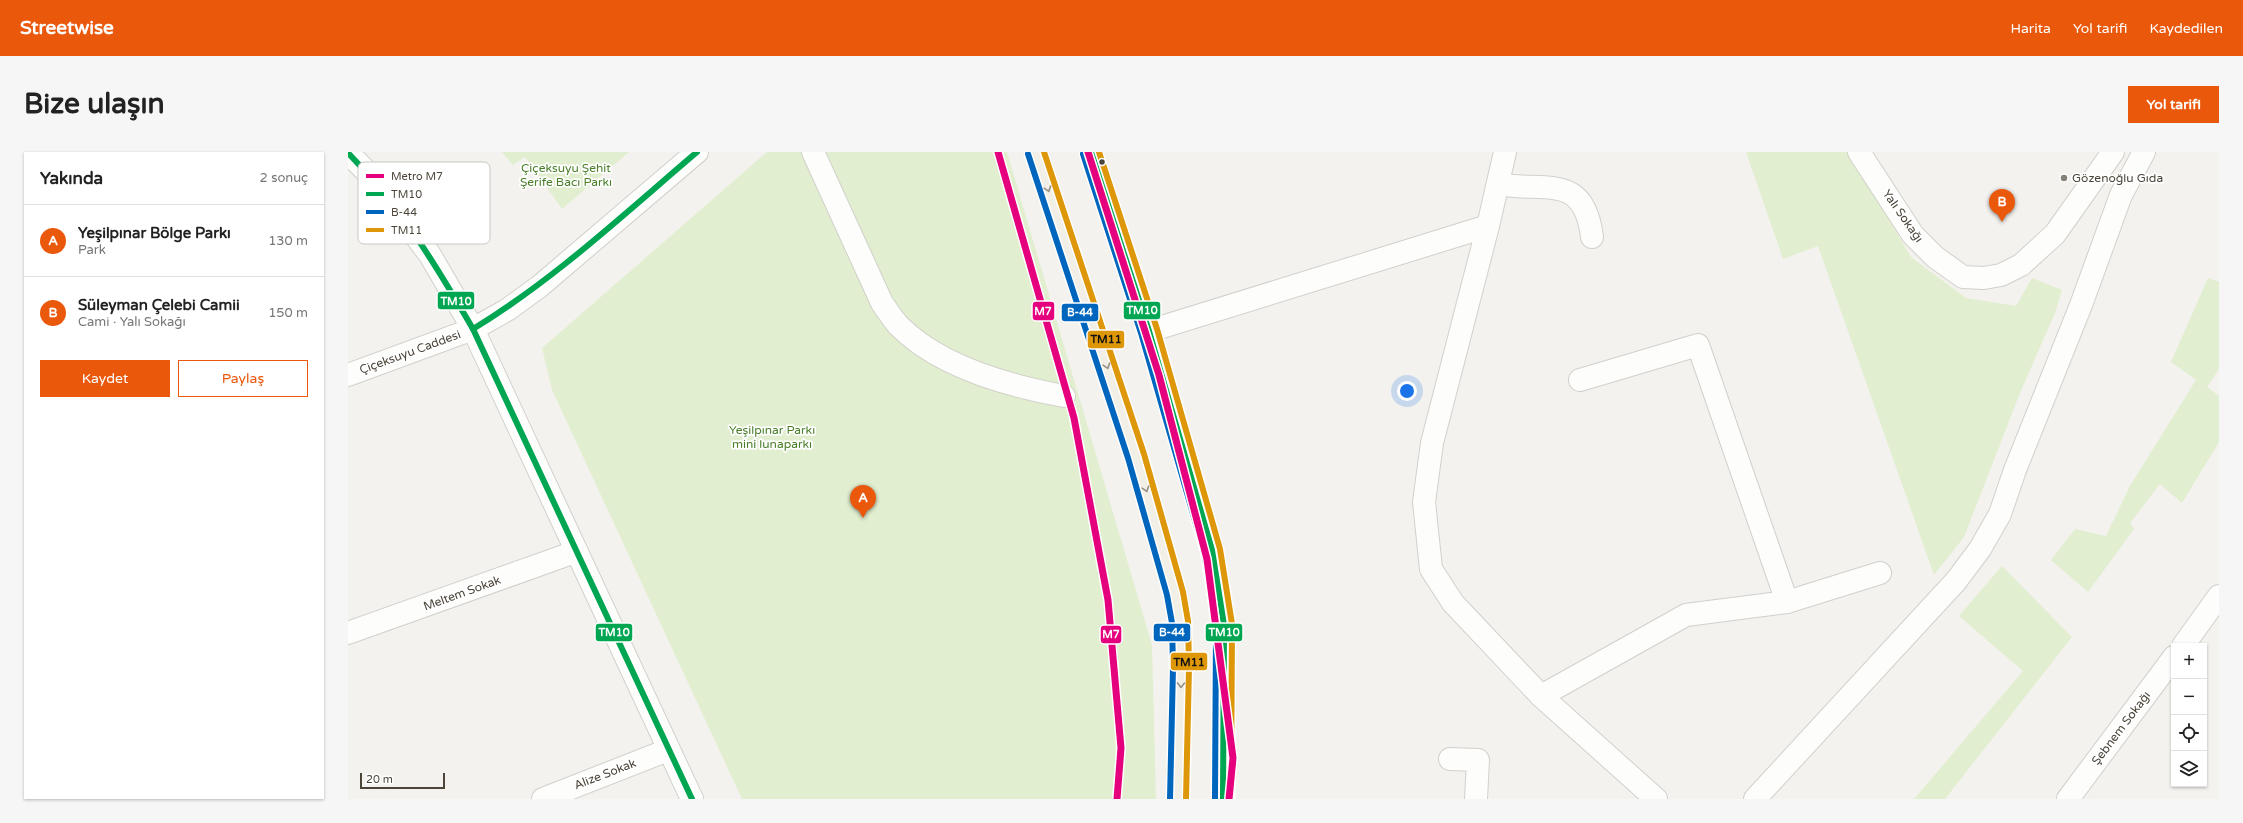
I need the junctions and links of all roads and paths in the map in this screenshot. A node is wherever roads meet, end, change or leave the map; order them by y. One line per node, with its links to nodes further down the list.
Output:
1 (697, 152): 15 (street, Çiçeksuyu Caddesi)
2 (813, 152): 19 (street)
3 (1036, 152): 32 (main road, one-way to 32)
4 (1092, 152): 16 (main road)
5 (1505, 152): 11 (street)
6 (1859, 152): 7 (street, Yalı Sokağı)
7 (2113, 152)
8 (2144, 152): 36 (street)
9 (348, 153): 10 (street)
10 (358, 164)
11 (1498, 184): 12 (street); 13 (street)
12 (1488, 226): 16 (street); 27 (street)
13 (1592, 237)
14 (422, 244): 15 (street)
15 (473, 329): 17 (street, Çiçeksuyu Caddesi); 20 (street)
16 (1150, 331): 33 (main road)
17 (348, 375)
18 (1580, 380): 23 (street)
19 (1064, 396)
20 (575, 552): 24 (street, Meltem Sokak); 28 (street)
21 (1880, 573): 23 (street)
22 (2219, 596): 25 (street)
23 (1787, 602): 27 (street)
24 (348, 633)
25 (2184, 643)
26 (2171, 661): 37 (street, Şebnem Sokağı)
27 (1541, 696): 35 (street)
28 (668, 750): 30 (street, Alize Sokak); 31 (street)
29 (1450, 759): 34 (street)
30 (543, 799)
31 (692, 799)
32 (1178, 799)
33 (1223, 799)
34 (1476, 799)
35 (1656, 799)
36 (1755, 799)
37 (2068, 799)

